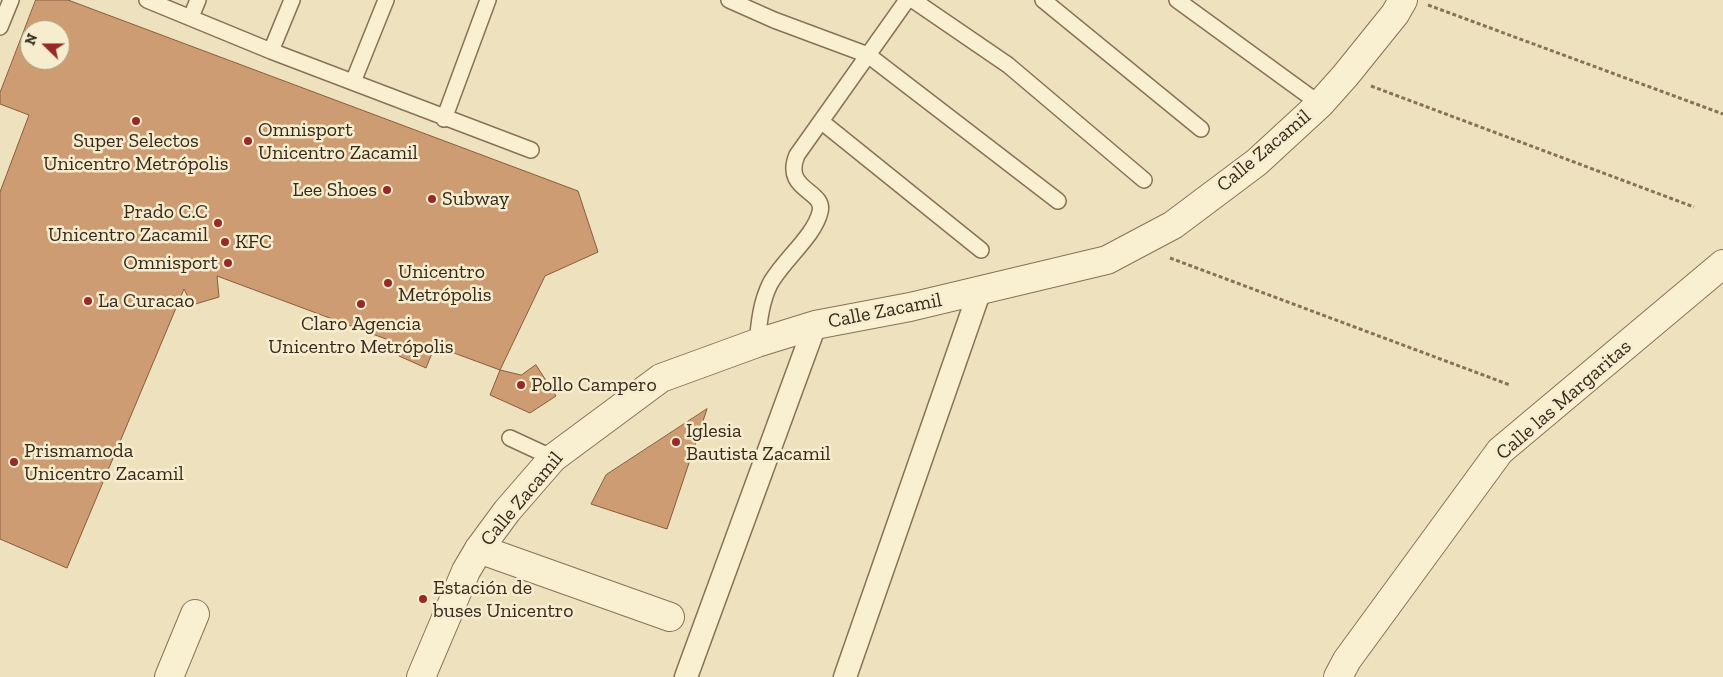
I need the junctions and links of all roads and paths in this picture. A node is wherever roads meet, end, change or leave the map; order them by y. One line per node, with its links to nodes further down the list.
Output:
1 (11, 0): 14 (lane)
2 (147, 0): 13 (lane)
3 (198, 0): 13 (lane)
4 (292, 0): 15 (lane)
5 (386, 0): 18 (lane)
6 (488, 0): 21 (lane)
7 (729, 0): 16 (lane)
8 (907, 0): 16 (lane)
9 (913, 0): 25 (lane)
10 (1043, 0): 23 (lane)
11 (1177, 0): 19 (lane)
12 (1413, 2): 17 (street, Calle Zacamil); 20 (path)
13 (191, 17): 15 (lane)
14 (0, 27)
15 (271, 51): 18 (lane)
16 (868, 55): 22 (lane); 26 (lane)
17 (1345, 76): 19 (street, Calle Zacamil); 27 (path)
18 (353, 82): 21 (lane)
19 (1320, 104): 28 (street, Calle Zacamil)
20 (1723, 114)
21 (444, 119): 24 (lane)
22 (822, 122): 29 (lane); 33 (lane)
23 (1201, 129)
24 (531, 150)
25 (1144, 180)
26 (1058, 201)
27 (1694, 207)
28 (1134, 245): 31 (street, Calle Zacamil); 34 (path)
29 (981, 250)
30 (1723, 264): 44 (street, Calle las Margaritas)
31 (980, 290): 32 (street, Calle Zacamil); 43 (street)
32 (815, 325): 33 (street, Calle Zacamil); 42 (street)
33 (757, 343): 36 (street, Calle Zacamil)
34 (1510, 386)
35 (510, 438): 36 (lane)
36 (553, 458): 37 (street, Calle Zacamil)
37 (478, 549): 39 (street); 41 (street, Calle Zacamil)
38 (195, 614): 40 (street)
39 (670, 617)
40 (169, 677)
41 (421, 677)
42 (686, 677)
43 (844, 677)
44 (1338, 677)

